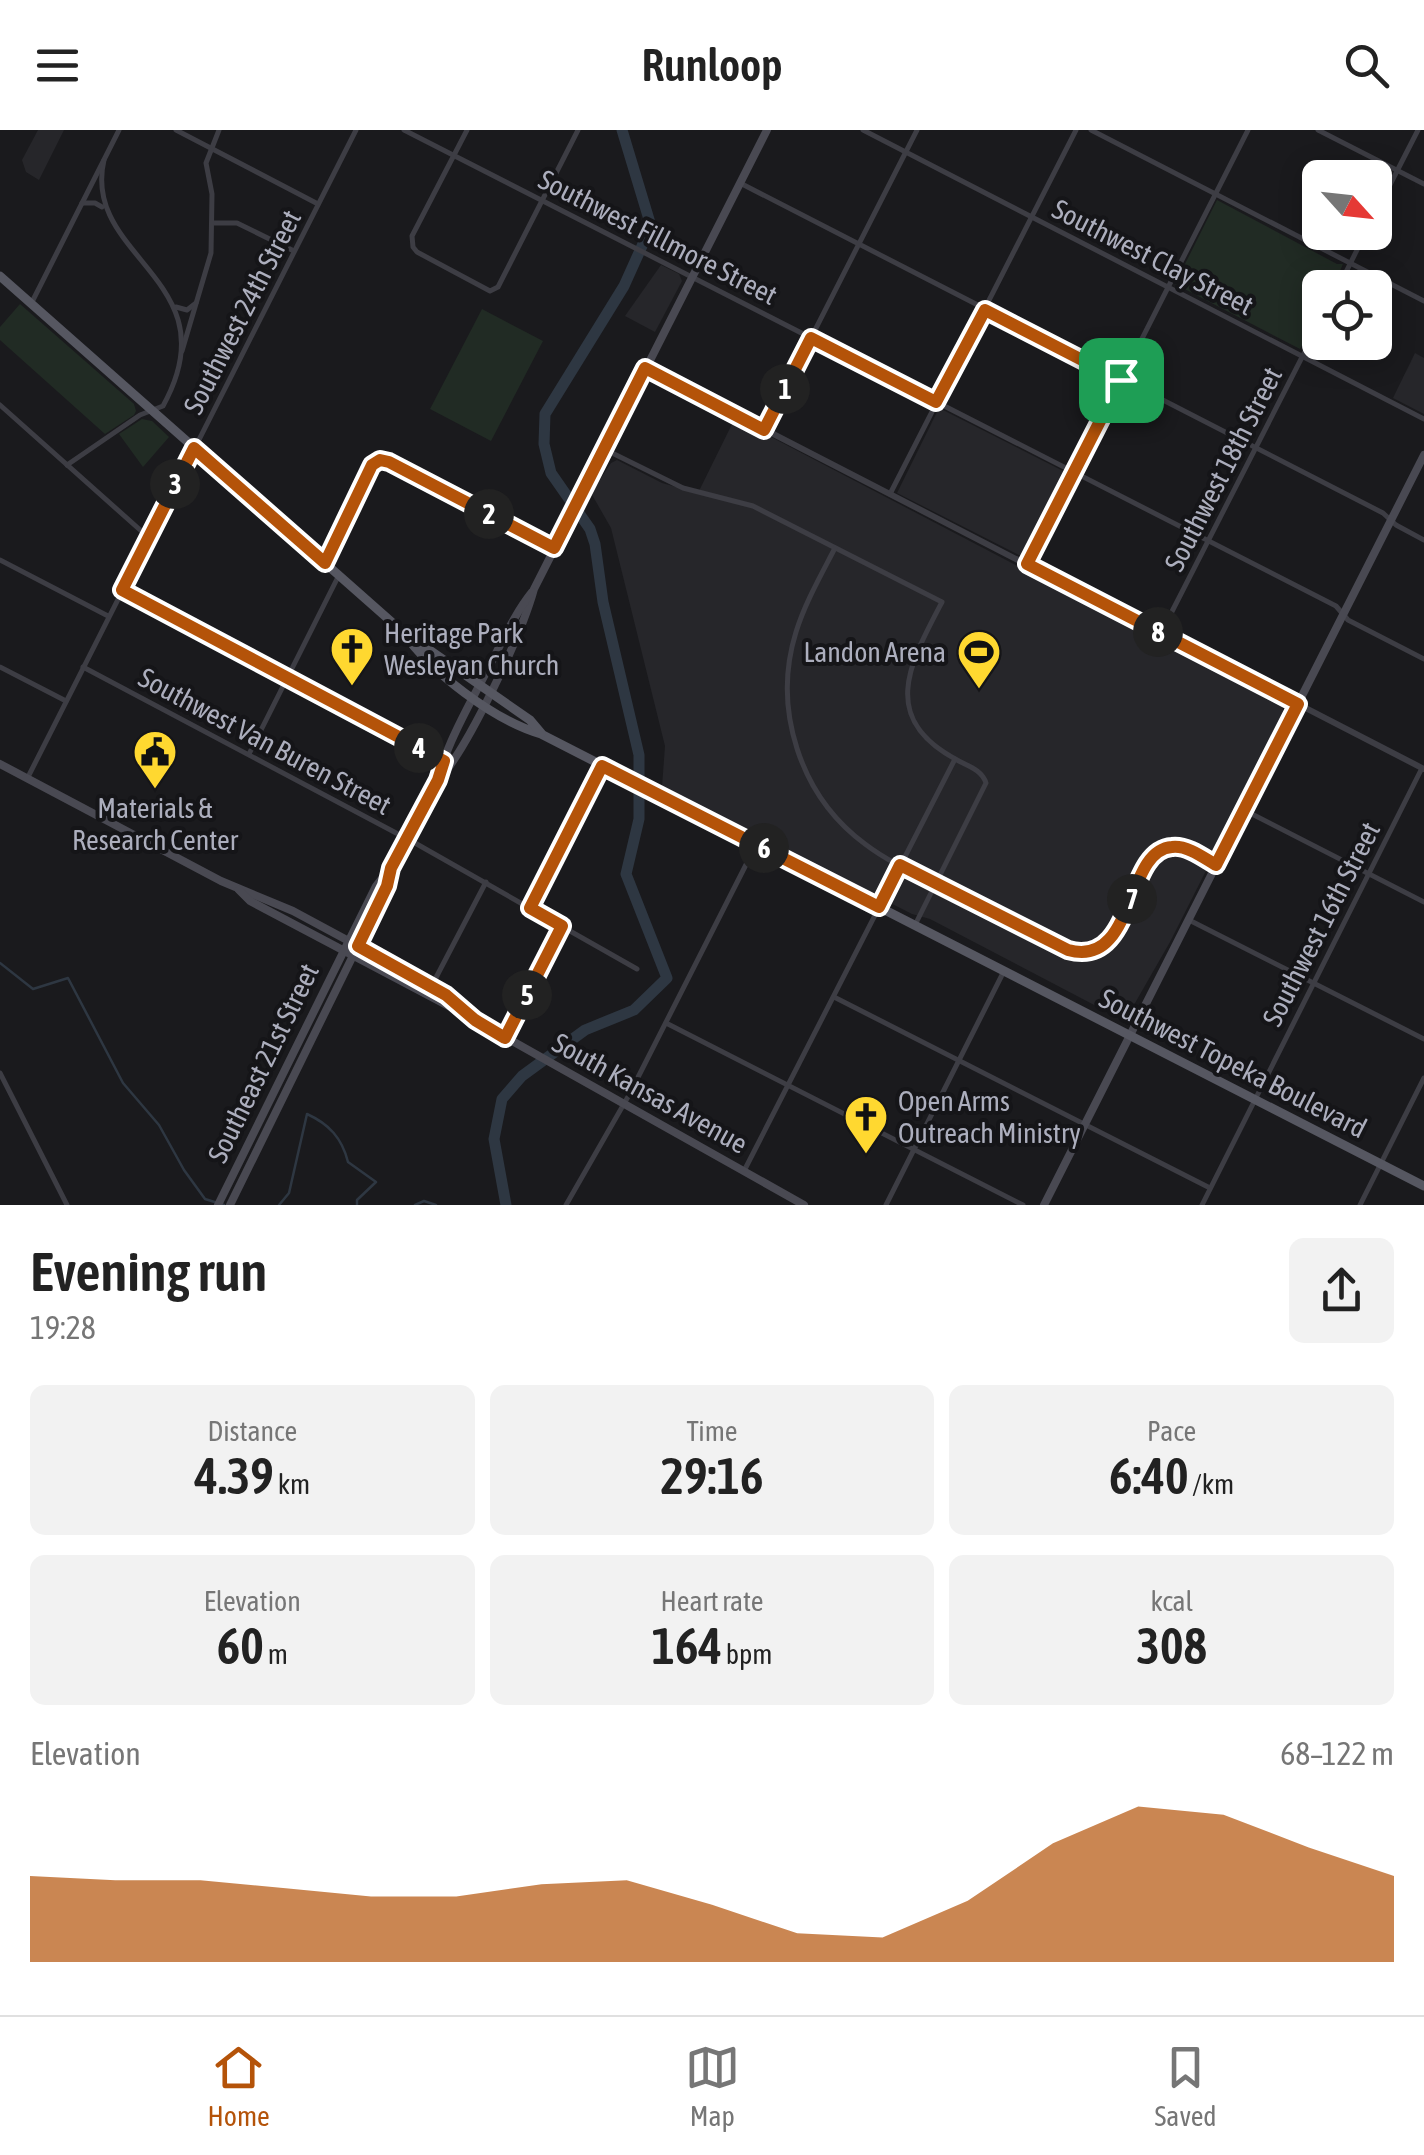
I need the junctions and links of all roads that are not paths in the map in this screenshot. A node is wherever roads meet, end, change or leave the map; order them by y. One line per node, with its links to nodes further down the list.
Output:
1 (119, 130): 19 (street)
2 (176, 130): 16 (street)
3 (219, 130): 16 (street)
4 (356, 130): 27 (street, Southwest 24th Street)
5 (404, 130): 18 (street, Southwest Fillmore Street)
6 (467, 130): 18 (street)
7 (578, 130): 25 (street)
8 (767, 130): 22 (main road)
9 (863, 130): 17 (street, Southwest Clay Street)
10 (917, 130): 17 (street)
11 (1076, 130): 29 (street)
12 (1092, 130): 24 (street)
13 (1248, 130): 24 (street)
14 (1318, 130): 20 (street)
15 (1418, 130): 20 (street)
16 (210, 148): 27 (street); 30 (street)
17 (906, 152): 29 (street, Southwest Clay Street); 31 (street)
18 (454, 156): 25 (street, Southwest Fillmore Street); 25 (street)
19 (104, 160): 26 (street); 28 (street)
20 (1397, 170): 21 (street); 23 (street)
21 (1392, 180)
22 (740, 183): 31 (street); 37 (main road)
23 (1424, 184)
24 (1215, 194): 34 (street); 38 (street)
25 (542, 200): 37 (street, Southwest Fillmore Street)
26 (82, 204): 28 (street); 41 (street)
27 (318, 204): 33 (street, Southwest 24th Street)
28 (104, 208): 42 (street)
29 (1032, 217): 38 (street, Southwest Clay Street); 43 (street)
30 (213, 223): 33 (street); 39 (street)
31 (859, 245): 43 (street); 44 (street)
32 (1357, 250): 34 (street)
33 (294, 251): 55 (street, Southwest 24th Street)
34 (1350, 263): 35 (street); 40 (street)
35 (1347, 270)
36 (0, 276): 41 (main road, Southwest Topeka Boulevard)
37 (692, 276): 44 (street, Southwest Fillmore Street); 48 (main road)
38 (1168, 287): 45 (street, Southwest Clay Street); 49 (street)
39 (198, 300): 42 (street); 46 (street)
40 (1424, 301)
41 (31, 304): 52 (main road, Southwest Topeka Boulevard)
42 (173, 304): 46 (street)
43 (985, 310): 49 (street); 50 (street)
44 (811, 338): 50 (street, Southwest Fillmore Street); 54 (street)
45 (1302, 356): 56 (street, Southwest 18th Street)
46 (180, 359): 52 (street)
47 (1310, 360): 53 (street, Southwest Clay Street)
48 (645, 368): 54 (street); 57 (main road)
49 (1121, 380): 56 (street); 60 (street)
50 (936, 402): 60 (street, Southwest Fillmore Street); 61 (street)
51 (0, 406): 59 (street)
52 (153, 411): 55 (main road, Southwest Topeka Boulevard); 59 (street)
53 (1424, 419)
54 (764, 430): 61 (street)
55 (194, 448): 63 (street, Southwest 24th Street); 69 (main road, Southwest Topeka Boulevard)
56 (1256, 448): 62 (street); 65 (street, Southwest 18th Street)
57 (604, 449): 66 (main road); 67 (street)
58 (1424, 455): 62 (main road)
59 (67, 465): 63 (street)
60 (1074, 472): 65 (street, Southwest Fillmore Street); 70 (street)
61 (890, 494): 70 (street)
62 (1391, 520): 64 (street); 73 (main road)
63 (148, 536): 72 (street, Southwest 24th Street)
64 (1424, 540)
65 (1208, 541): 73 (street, Southwest Fillmore Street); 76 (street, Southwest 18th Street)
66 (554, 548): 69 (street); 81 (main road)
67 (835, 548): 87 (street); 96 (street)
68 (0, 560): 74 (street)
69 (325, 563): 71 (main road, Southwest Topeka Boulevard)
70 (1027, 564): 76 (street)
71 (339, 575): 75 (main road, Southwest Topeka Boulevard); 80 (street)
72 (122, 590): 74 (street, Southwest 24th Street); 80 (street)
73 (1344, 614): 77 (street, Southwest Fillmore Street); 84 (main road)
74 (108, 616): 79 (street, Southwest 24th Street)
75 (402, 632): 81 (main road, Southwest Topeka Boulevard); 83 (main road, Southwest Topeka Boulevard)
76 (1160, 634): 84 (street)
77 (1424, 659)
78 (0, 666): 82 (street)
79 (82, 668): 82 (street, Southwest 24th Street); 86 (street, Southwest Van Buren Street)
80 (288, 678): 86 (street); 88 (street)
81 (484, 690): 83 (main road); 85 (main road, Southwest Topeka Boulevard)
82 (66, 701): 92 (street, Southwest 24th Street)
83 (478, 701): 85 (main road, Southwest Topeka Boulevard); 88 (main road)
84 (1298, 704): 91 (street); 93 (main road)
85 (541, 734): 90 (main road, Southwest Topeka Boulevard)
86 (249, 754): 94 (street, Southwest Van Buren Street)
87 (954, 759): 96 (street); 101 (street)
88 (448, 763): 94 (main road)
89 (0, 764): 92 (main road, South Kansas Avenue)
90 (602, 766): 95 (main road, Southwest Topeka Boulevard); 105 (street)
91 (1423, 768): 99 (street, Southwest 16th Street)
92 (27, 778): 102 (main road, South Kansas Avenue)
93 (1244, 810): 97 (main road); 99 (street)
94 (407, 838): 98 (main road); 100 (street, Southwest Van Buren Street)
95 (756, 844): 104 (main road, Southwest Topeka Boulevard); 120 (street)
96 (900, 865): 101 (street); 104 (street)
97 (1216, 865): 101 (street); 106 (main road)
98 (391, 868): 109 (main road, Southeast 21st Street); 110 (main road, Southeast 21st Street)
99 (1369, 874): 103 (street); 115 (street, Southwest 16th Street)
100 (486, 882): 105 (street, Southwest Van Buren Street); 116 (street)
101 (935, 883): 107 (street)
102 (239, 890): 109 (main road, South Kansas Avenue); 111 (main road, South Kansas Avenue)
103 (1424, 902)
104 (879, 907): 107 (main road, Southwest Topeka Boulevard); 117 (street)
105 (530, 908): 108 (street, Southwest Van Buren Street)
106 (1188, 920): 115 (street); 121 (main road)
107 (915, 925): 114 (main road, Southwest Topeka Boulevard)
108 (562, 926): 113 (street, Southwest Van Buren Street); 122 (street)
109 (348, 941): 110 (main road, South Kansas Avenue); 111 (main road, Southeast 21st Street)
110 (358, 946): 112 (main road, Southeast 21st Street); 116 (main road, South Kansas Avenue)
111 (343, 951): 112 (main road, South Kansas Avenue); 137 (main road, Southeast 21st Street)
112 (353, 956): 118 (main road, South Kansas Avenue); 138 (main road, Southeast 21st Street)
113 (638, 969)
114 (1004, 970): 121 (main road, Southwest Topeka Boulevard); 124 (street)
115 (1314, 983): 123 (street); 128 (street, Southwest 16th Street)
116 (432, 987): 118 (street); 119 (main road, South Kansas Avenue)
117 (833, 996): 124 (street); 127 (street)
118 (427, 997): 119 (main road, South Kansas Avenue)
119 (475, 1020): 122 (main road, South Kansas Avenue)
120 (666, 1023): 127 (street); 129 (street)
121 (1130, 1035): 128 (main road, Southwest Topeka Boulevard); 130 (main road)
122 (505, 1038): 129 (main road, South Kansas Avenue)
123 (1424, 1040)
124 (959, 1060): 130 (street); 131 (street)
125 (0, 1073): 136 (street)
126 (1424, 1078): 132 (street)
127 (788, 1085): 131 (street); 133 (street)
128 (1255, 1099): 132 (main road, Southwest Topeka Boulevard); 135 (street, Southwest 16th Street)
129 (623, 1104): 133 (main road, South Kansas Avenue); 139 (street)
130 (1085, 1124): 135 (street); 143 (main road)
131 (914, 1149): 141 (street); 142 (street)
132 (1381, 1164): 134 (main road, Southwest Topeka Boulevard); 145 (street)
133 (744, 1171): 140 (main road, South Kansas Avenue)
134 (1424, 1186)
135 (1210, 1188): 144 (street, Southwest 16th Street)
136 (67, 1205)
137 (218, 1205)
138 (230, 1205)
139 (566, 1205)
140 (804, 1205)
141 (886, 1205)
142 (1023, 1205)
143 (1044, 1205)
144 (1202, 1205)
145 (1360, 1205)

